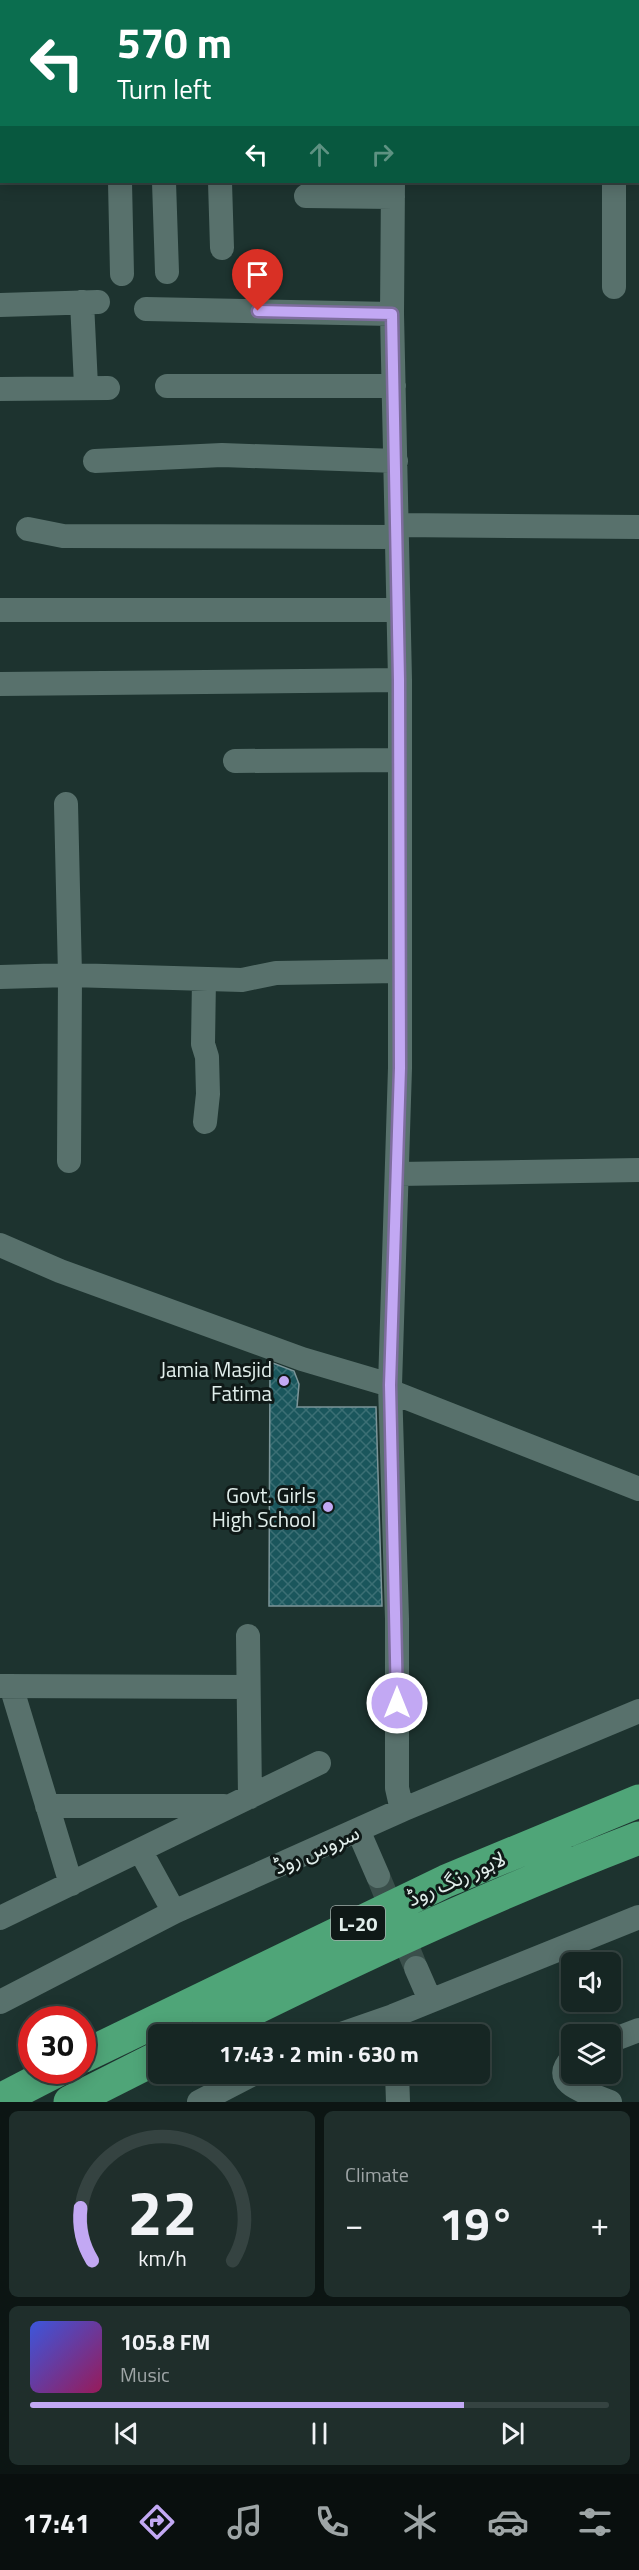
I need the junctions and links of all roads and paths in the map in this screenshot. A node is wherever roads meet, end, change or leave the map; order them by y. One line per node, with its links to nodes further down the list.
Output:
1 (120, 183): 9 (street)
2 (164, 183): 8 (street)
3 (220, 183): 7 (street)
4 (614, 183): 10 (street)
5 (393, 189): 6 (street); 13 (street)
6 (306, 196)
7 (222, 248)
8 (167, 272)
9 (122, 274)
10 (614, 287)
11 (0, 305): 16 (street)
12 (146, 309): 13 (street)
13 (392, 314): 15 (street)
14 (167, 386): 15 (street)
15 (394, 386): 18 (street)
16 (0, 389)
17 (95, 461): 18 (street)
18 (396, 461): 21 (street)
19 (639, 527): 21 (street)
20 (28, 529): 21 (street)
21 (396, 531): 23 (street)
22 (0, 610): 23 (street)
23 (398, 610): 24 (street)
24 (399, 680): 25 (street); 26 (street)
25 (0, 684)
26 (398, 760): 27 (street); 29 (street)
27 (235, 761)
28 (66, 804): 30 (street)
29 (398, 971): 32 (street); 36 (street)
30 (70, 975): 31 (street); 32 (street); 34 (street)
31 (0, 977)
32 (204, 979): 33 (street)
33 (205, 1122)
34 (69, 1161)
35 (639, 1170): 36 (street)
36 (398, 1174): 38 (street)
37 (0, 1245): 38 (street)
38 (391, 1388): 39 (street); 48 (street)
39 (639, 1489)
40 (248, 1636): 42 (street)
41 (6, 1686): 42 (street); 47 (street)
42 (248, 1687): 45 (street)
43 (639, 1711): 48 (street, سروس روڈ)
44 (319, 1763): 45 (street)
45 (240, 1801): 47 (street); 51 (street)
46 (639, 1801): 64 (highway, لاہور رنگ روڈ / L-20)
47 (47, 1806): 53 (street)
48 (402, 1810): 49 (street, سروس روڈ)
49 (358, 1830): 52 (street); 54 (street, سروس روڈ)
50 (639, 1838): 60 (highway, لاہور رنگ روڈ / L-20)
51 (140, 1850): 53 (street); 54 (street)
52 (378, 1876)
53 (71, 1884): 56 (street)
54 (174, 1912): 59 (street, سروس روڈ)
55 (639, 1917): 58 (street)
56 (0, 1918)
57 (416, 1968): 58 (street)
58 (430, 2000): 61 (street)
59 (0, 2002)
60 (224, 2024)
61 (396, 2024)
62 (639, 2030): 63 (street)
63 (621, 2037)
64 (96, 2050)
65 (148, 2063): 71 (highway)
66 (31, 2084): 70 (highway)
67 (234, 2084): 72 (street)
68 (397, 2084): 73 (street)
69 (568, 2084): 74 (street)
70 (0, 2100)
71 (70, 2102)
72 (199, 2102)
73 (398, 2102)
74 (610, 2102)

